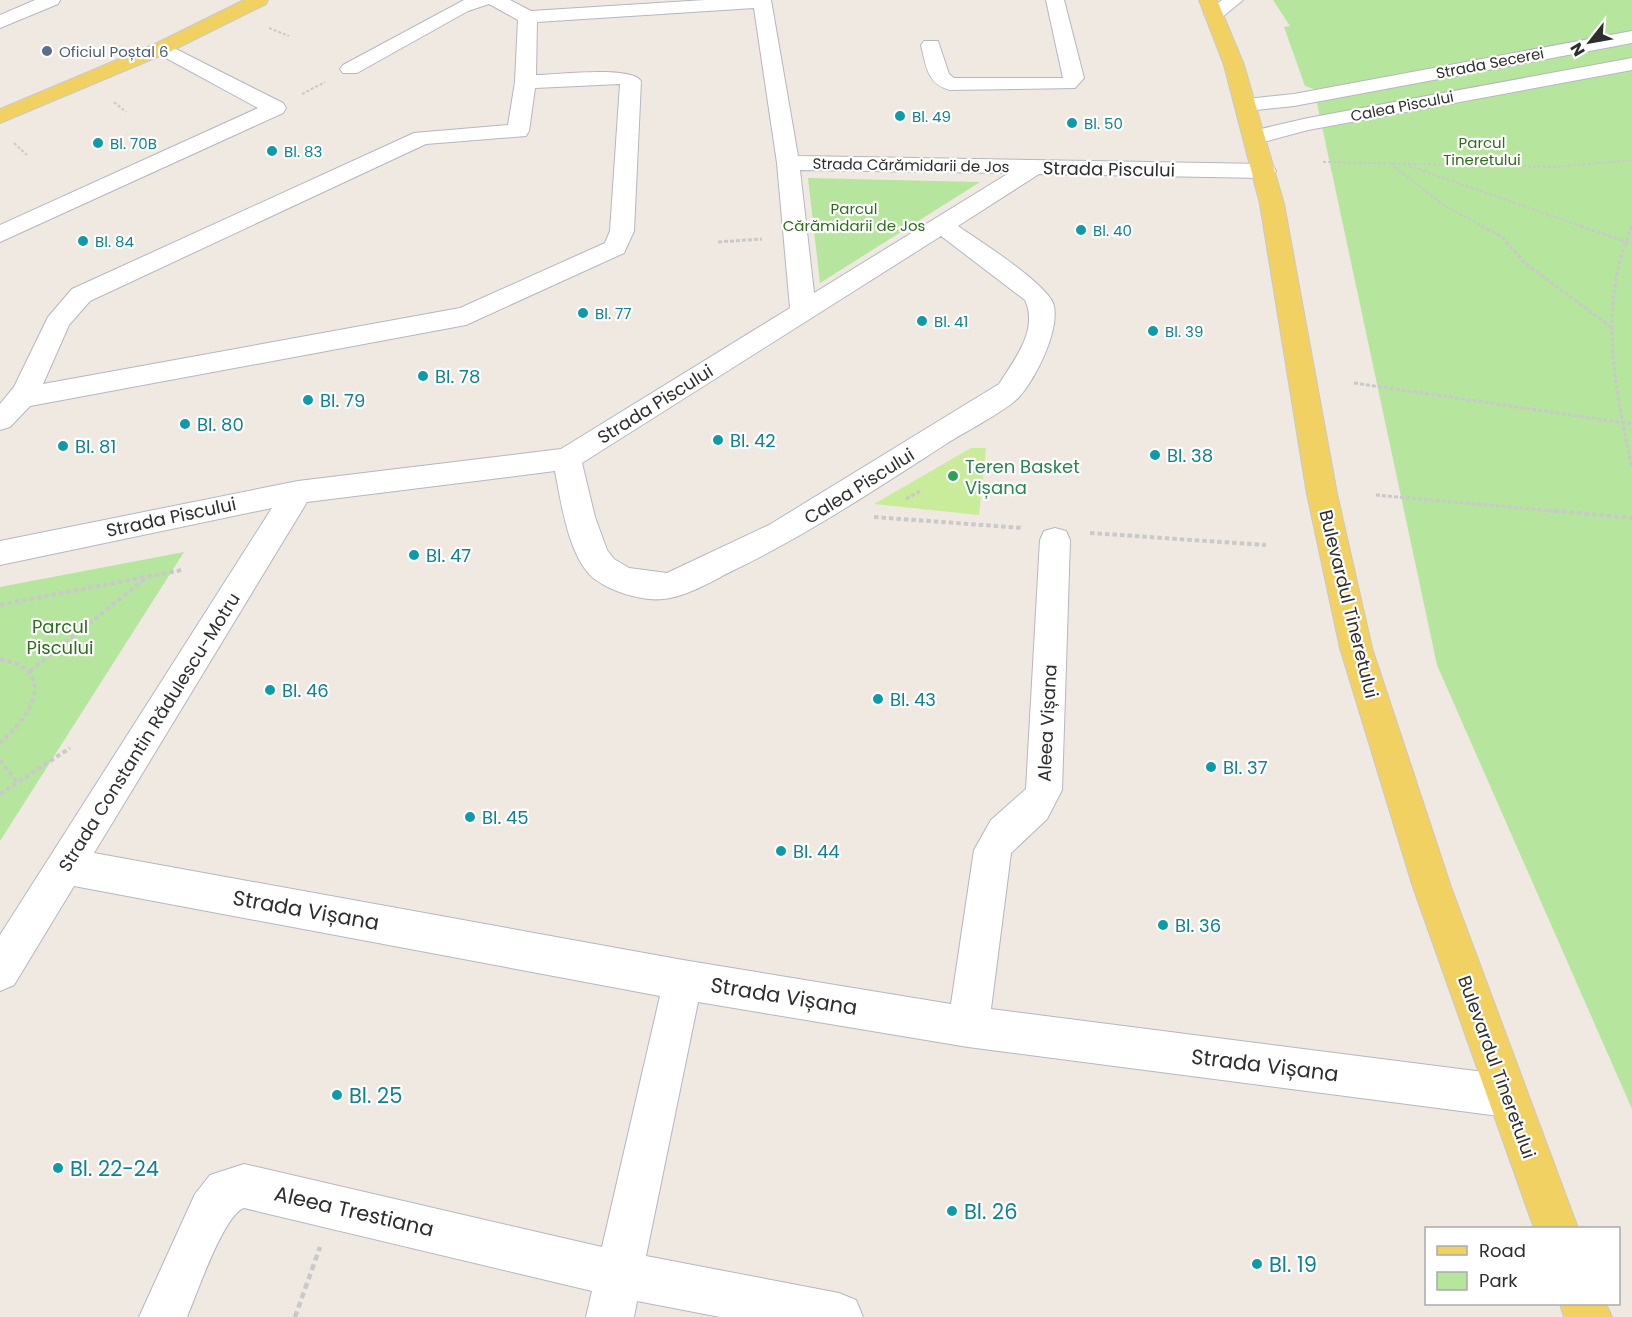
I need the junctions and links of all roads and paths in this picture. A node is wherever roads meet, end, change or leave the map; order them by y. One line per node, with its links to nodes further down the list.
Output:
1 (51, 0): 11 (street)
2 (259, 0): 17 (main road)
3 (483, 0): 23 (street)
4 (496, 0): 10 (street)
5 (1055, 0): 15 (street)
6 (1234, 0): 9 (street)
7 (762, 1): 8 (street); 38 (street, Strada Cărămidarii de Jos)
8 (629, 5): 10 (street)
9 (1211, 7): 29 (main road, Bulevardul Tineretului)
10 (528, 17): 26 (street)
11 (3, 18)
12 (268, 28): 13 (path)
13 (289, 36)
14 (1632, 37): 19 (street, Strada Secerei)
15 (931, 45)
16 (1474, 45): 20 (street)
17 (162, 48): 30 (street); 32 (main road)
18 (1450, 50): 22 (street)
19 (1521, 58): 20 (street, Strada Secerei); 25 (street)
20 (1496, 62): 22 (street, Strada Secerei)
21 (1632, 64): 25 (street, Calea Piscului)
22 (1471, 67): 24 (street, Strada Secerei)
23 (350, 69): 30 (path)
24 (1419, 77): 27 (street, Strada Secerei); 29 (street, Strada Secerei)
25 (1548, 78): 27 (street, Calea Piscului)
26 (525, 82): 53 (street); 53 (street)
27 (1444, 98): 33 (street, Calea Piscului)
28 (114, 102): 31 (path)
29 (1247, 105): 33 (main road, Bulevardul Tineretului)
30 (275, 108): 45 (street)
31 (126, 112)
32 (0, 117)
33 (1256, 137): 42 (main road, Bulevardul Tineretului)
34 (15, 143): 35 (path)
35 (27, 155)
36 (1632, 160): 40 (path)
37 (1323, 162): 39 (path)
38 (788, 163): 41 (street, Strada Cărămidarii de Jos); 46 (street, Strada Cărămidarii de Jos)
39 (1391, 164): 40 (path); 51 (path)
40 (1405, 165): 47 (path)
41 (1035, 167): 42 (street, Strada Piscului); 43 (street, Strada Piscului)
42 (1265, 171): 78 (main road, Bulevardul Tineretului)
43 (942, 225): 50 (street, Strada Piscului); 57 (street, Calea Piscului)
44 (1632, 226): 47 (path)
45 (0, 234)
46 (795, 237): 48 (path); 50 (street, Strada Cărămidarii de Jos)
47 (1623, 241): 49 (path); 51 (path)
48 (718, 242)
49 (1632, 244)
50 (803, 311): 57 (street, Strada Piscului)
51 (1611, 327): 55 (path)
52 (1354, 382): 55 (path)
53 (22, 398): 54 (street)
54 (0, 420)
55 (1622, 422): 56 (path); 58 (path)
56 (1632, 424)
57 (567, 459): 59 (street, Strada Piscului)
58 (1632, 467)
59 (298, 492): 63 (street, Strada Piscului); 74 (street, Strada Constantin Rădulescu-Motru)
60 (1376, 495): 61 (path)
61 (1632, 518)
62 (1055, 540): 77 (street, Aleea Vișana)
63 (0, 553)
64 (182, 570): 65 (path)
65 (147, 577): 66 (path); 68 (path)
66 (0, 605)
67 (0, 659): 68 (path)
68 (30, 671): 69 (path)
69 (0, 743)
70 (70, 748): 72 (path)
71 (0, 760): 72 (path)
72 (18, 783): 73 (path)
73 (0, 794)
74 (66, 866): 75 (street, Strada Constantin Rădulescu-Motru); 76 (street, Strada Vișana)
75 (0, 970)
76 (683, 980): 77 (street, Strada Vișana); 81 (street)
77 (968, 1027): 78 (street, Strada Vișana)
78 (1507, 1096): 80 (main road, Bulevardul Tineretului)
79 (335, 1207): 81 (street, Aleea Trestiana); 82 (street, Aleea Trestiana); 83 (path)
80 (1556, 1227)
81 (620, 1274): 84 (street); 85 (street, Aleea Trestiana)
82 (163, 1317)
83 (296, 1317)
84 (610, 1317)
85 (839, 1317)

